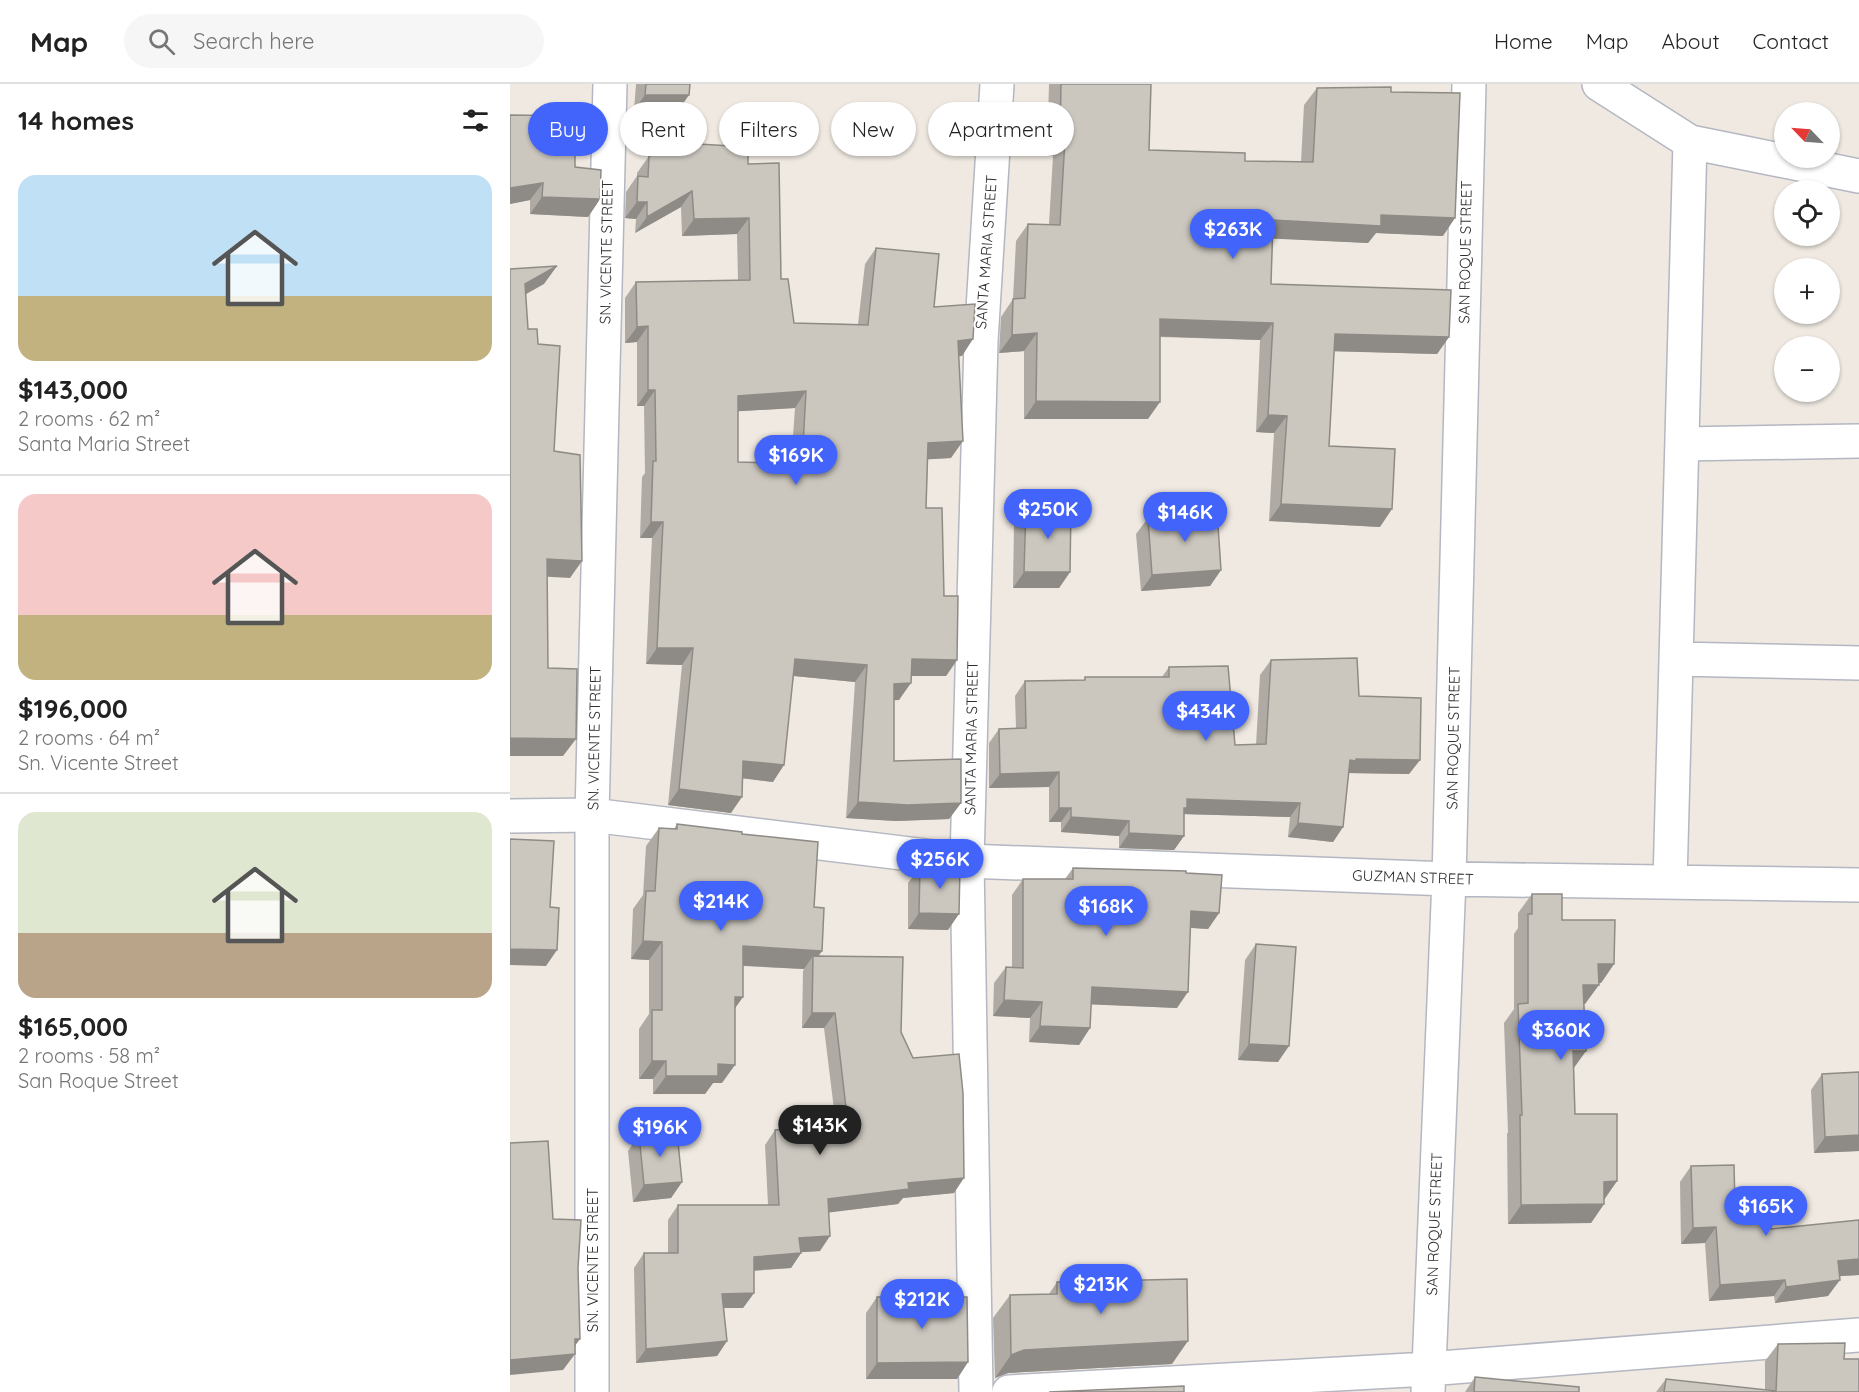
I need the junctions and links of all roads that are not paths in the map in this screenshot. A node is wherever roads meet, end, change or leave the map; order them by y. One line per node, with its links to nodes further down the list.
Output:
1 (610, 84): 11 (street, SN. VICENTE STREET)
2 (997, 84): 13 (street, SANTA MARIA STREET)
3 (1469, 84): 14 (street, SAN ROQUE STREET)
4 (1599, 84): 5 (street)
5 (1690, 142): 6 (street); 8 (street)
6 (1859, 176)
7 (1859, 441): 8 (street)
8 (1682, 444): 9 (street)
9 (1676, 659): 10 (street); 15 (street)
10 (1859, 663)
11 (592, 815): 12 (street, GUZMAN STREET); 13 (street, GUZMAN STREET); 19 (street, SN. VICENTE STREET)
12 (510, 816)
13 (968, 861): 14 (street, GUZMAN STREET); 20 (street, SANTA MARIA STREET)
14 (1449, 879): 15 (street, GUZMAN STREET); 18 (street, SAN ROQUE STREET)
15 (1670, 882): 16 (street, GUZMAN STREET)
16 (1859, 885)
17 (1859, 1335): 18 (street)
18 (1428, 1381): 21 (street)
19 (592, 1392)
20 (976, 1392)
21 (1009, 1392)

